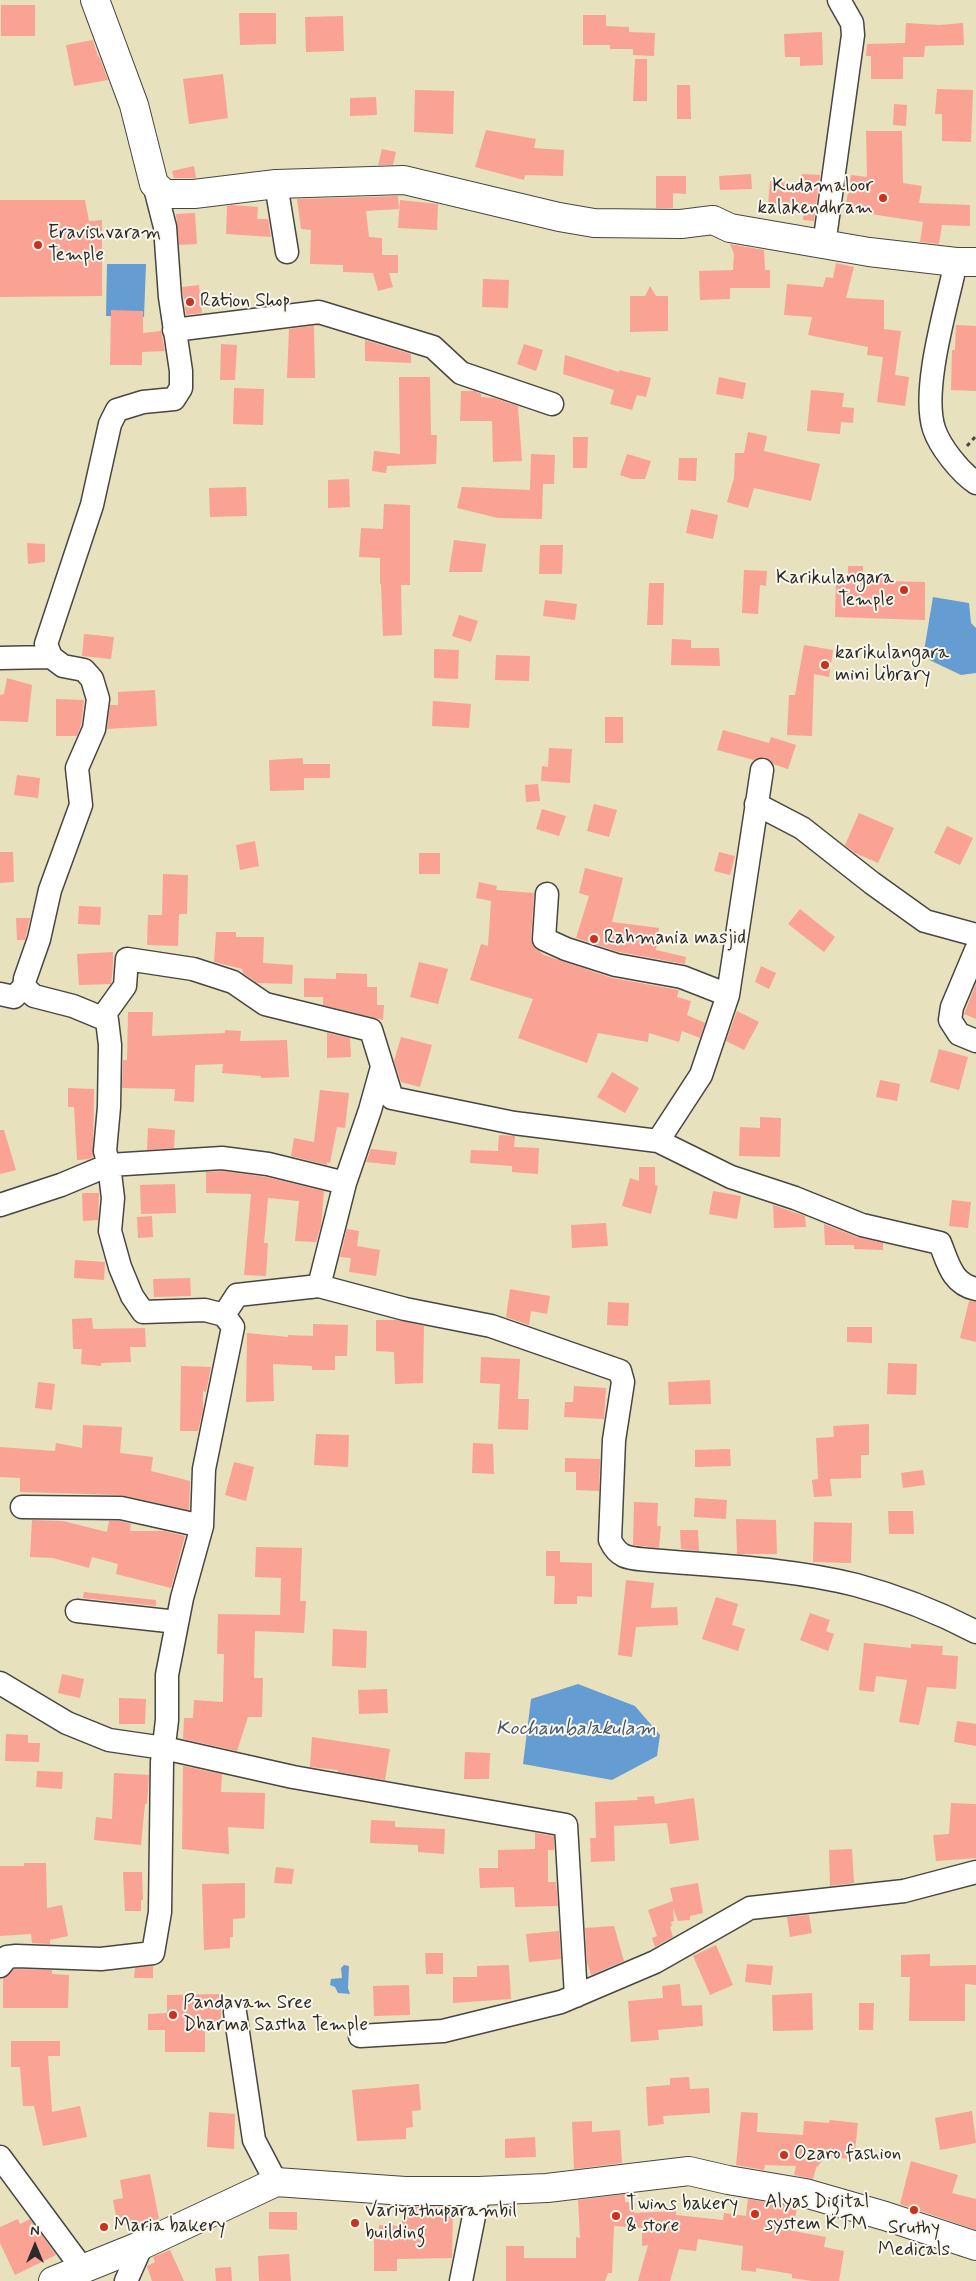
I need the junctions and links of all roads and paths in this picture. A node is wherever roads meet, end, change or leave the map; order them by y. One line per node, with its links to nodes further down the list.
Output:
1 (96, 0): 3 (main road)
2 (839, 0): 5 (street)
3 (154, 184): 4 (main road); 8 (street)
4 (276, 184): 5 (main road); 6 (street)
5 (824, 245): 7 (main road)
6 (287, 252)
7 (966, 262): 10 (street)
8 (174, 330): 9 (street); 11 (street)
9 (552, 404)
10 (976, 483)
11 (51, 657): 12 (street); 18 (street)
12 (0, 658)
13 (762, 770): 14 (street)
14 (756, 804): 16 (street); 20 (street)
15 (547, 894): 20 (street)
16 (976, 935)
17 (976, 950): 22 (street)
18 (24, 987): 19 (street); 21 (street)
19 (0, 994)
20 (728, 995): 24 (street)
21 (102, 1018): 23 (street); 25 (street)
22 (976, 1041)
23 (382, 1068): 24 (street); 26 (street)
24 (658, 1141): 29 (street)
25 (109, 1166): 26 (street); 27 (street); 30 (street)
26 (345, 1183): 28 (street)
27 (0, 1205)
28 (319, 1286): 30 (street); 35 (street)
29 (976, 1289)
30 (224, 1315): 32 (street)
31 (22, 1507): 32 (street)
32 (202, 1526): 34 (street)
33 (77, 1611): 34 (street)
34 (177, 1622): 37 (street)
35 (976, 1632)
36 (0, 1683): 37 (street)
37 (164, 1748): 39 (street); 40 (street)
38 (976, 1872): 40 (street)
39 (0, 1966)
40 (576, 1996): 42 (street)
41 (235, 2012): 44 (street)
42 (360, 2036)
43 (0, 2157): 48 (street)
44 (276, 2182): 45 (main road); 46 (main road)
45 (478, 2191): 47 (main road); 51 (street)
46 (142, 2244): 48 (main road); 50 (street)
47 (976, 2246)
48 (82, 2268): 49 (main road)
49 (53, 2281)
50 (126, 2281)
51 (461, 2281)

